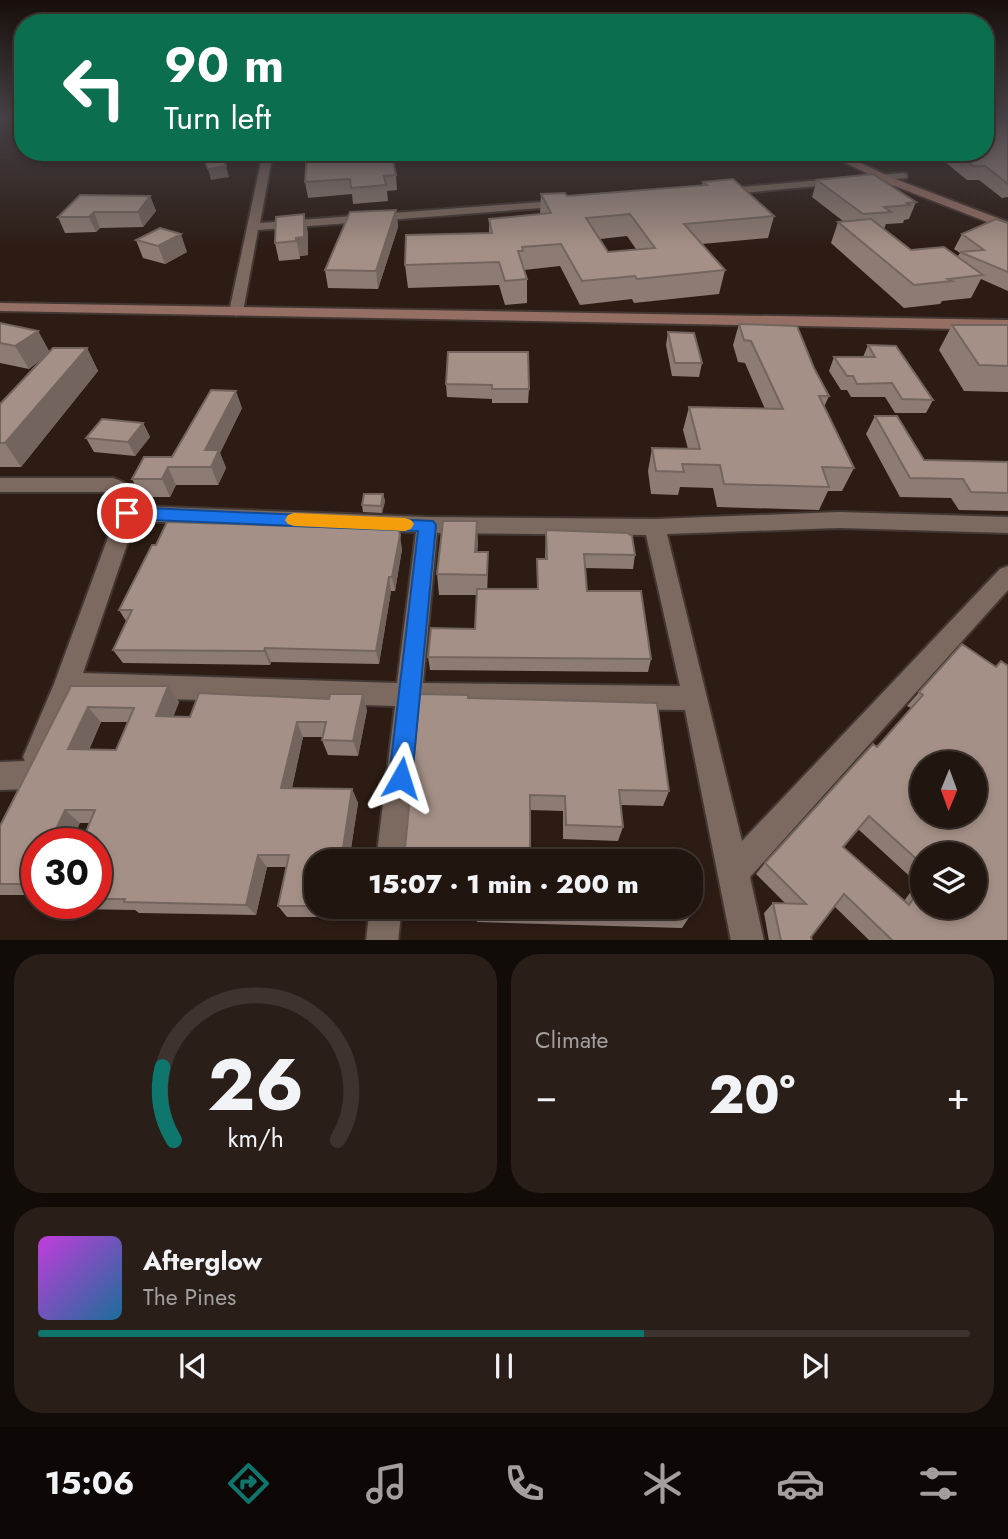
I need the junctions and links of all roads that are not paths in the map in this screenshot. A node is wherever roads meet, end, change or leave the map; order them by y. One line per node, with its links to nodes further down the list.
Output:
1 (266, 162): 10 (street)
2 (851, 162): 5 (main road)
3 (871, 162): 4 (main road)
4 (903, 176): 5 (street); 8 (main road)
5 (886, 178): 6 (street); 9 (main road)
6 (708, 193)
7 (584, 202): 10 (street)
8 (1008, 219)
9 (1008, 226)
10 (253, 227): 12 (street)
11 (0, 307): 12 (main road)
12 (236, 312): 14 (main road)
13 (0, 317): 15 (main road)
14 (1008, 325)
15 (1008, 335)
16 (0, 485): 17 (street)
17 (127, 513): 18 (street); 22 (street)
18 (427, 525): 20 (street); 23 (street)
19 (1008, 525): 20 (street)
20 (654, 527): 24 (street)
21 (1008, 575): 27 (street)
22 (66, 684): 23 (street); 25 (street)
23 (410, 695): 24 (street); 26 (street)
24 (696, 698): 27 (street)
25 (0, 776)
26 (392, 849)
27 (735, 870): 30 (street)
28 (384, 919): 29 (street)
29 (382, 940)
30 (748, 940)

